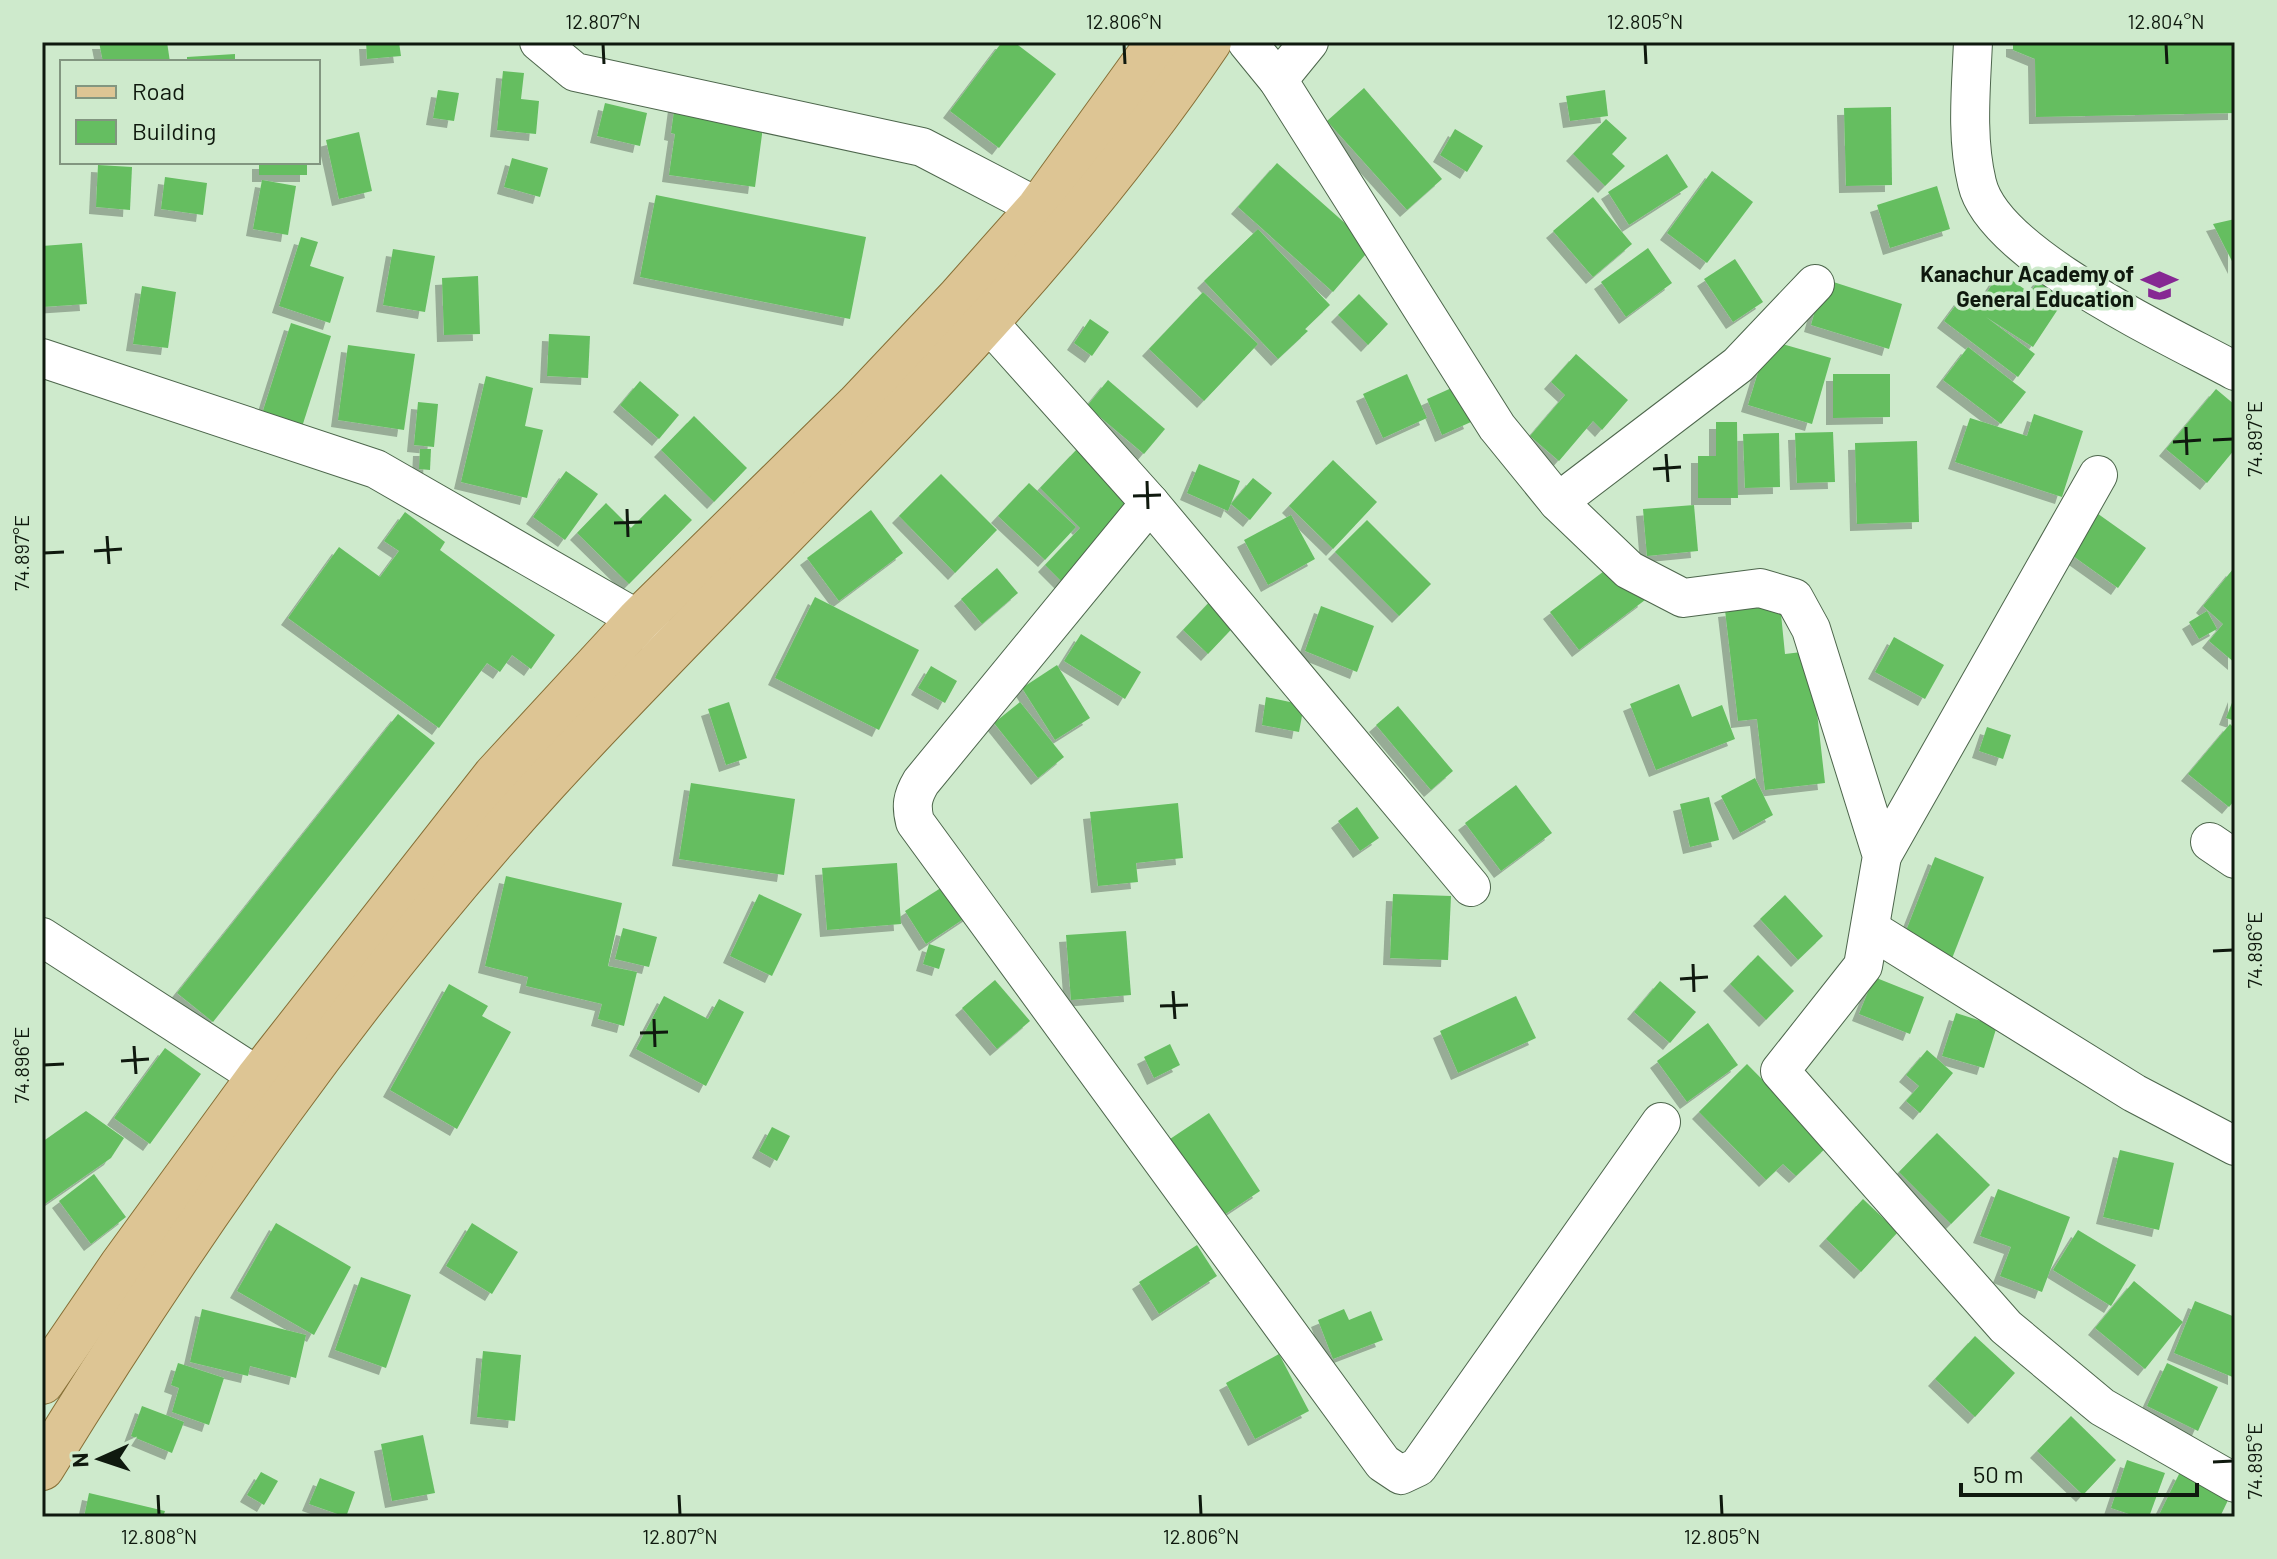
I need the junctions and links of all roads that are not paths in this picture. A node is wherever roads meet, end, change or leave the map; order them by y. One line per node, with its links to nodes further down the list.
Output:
1 (539, 42): 8 (street)
2 (1159, 42): 8 (main road)
3 (1209, 42): 10 (main road)
4 (1247, 42): 7 (street)
5 (1309, 42): 7 (street)
6 (1973, 42): 12 (street)
7 (1278, 80): 14 (street)
8 (1039, 208): 16 (main road)
9 (1815, 284): 14 (street)
10 (988, 322): 15 (street); 17 (main road)
11 (42, 358): 16 (street)
12 (2235, 371)
13 (2098, 475): 18 (street)
14 (1558, 502): 18 (street)
15 (1150, 503): 19 (street); 23 (street)
16 (639, 620): 17 (street); 22 (main road)
17 (671, 649): 26 (main road)
18 (1882, 856): 20 (street)
19 (1471, 887)
20 (1870, 929): 24 (street); 27 (street)
21 (42, 937): 22 (street)
22 (259, 1077): 25 (main road)
23 (1661, 1122)
24 (2235, 1146)
25 (42, 1382)
26 (42, 1468)
27 (2235, 1483)

